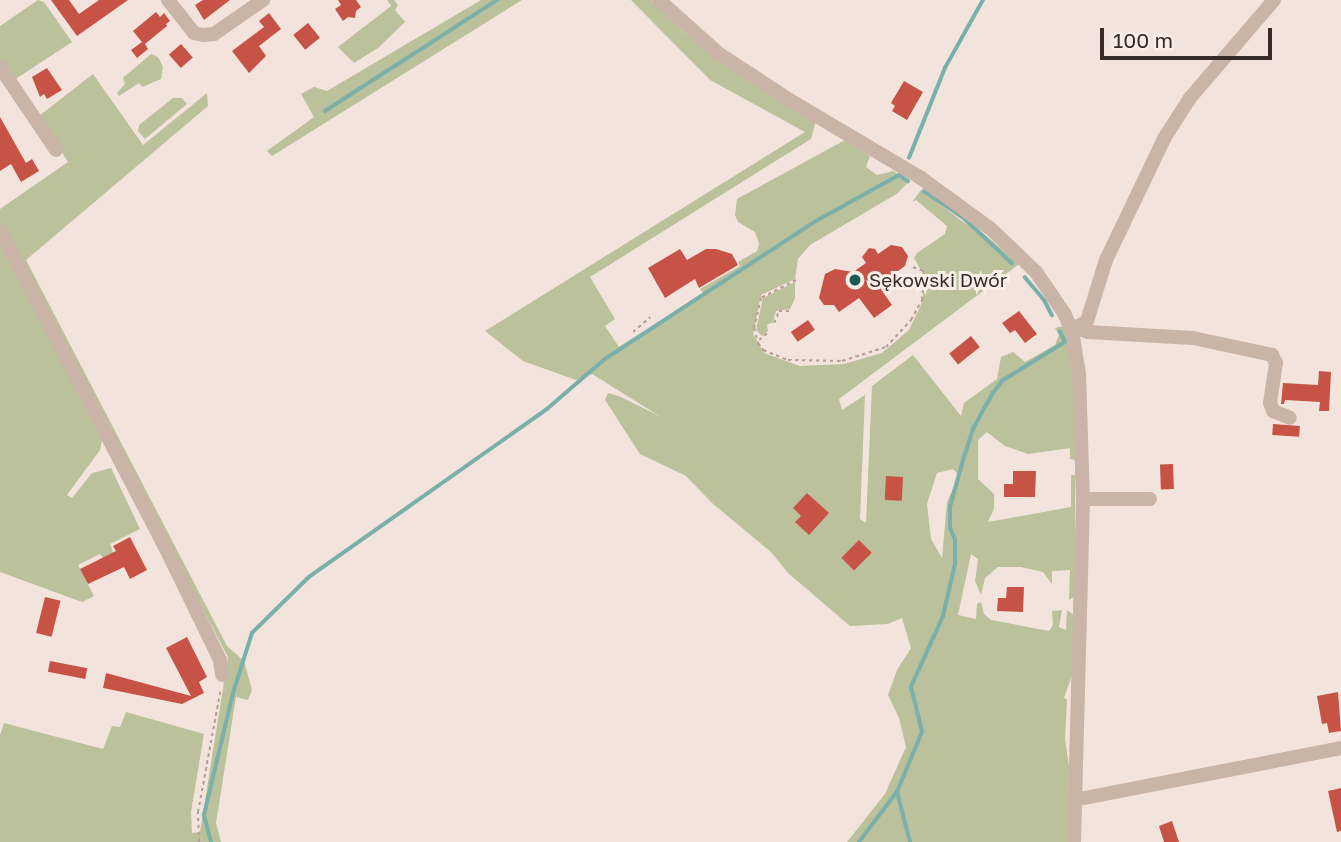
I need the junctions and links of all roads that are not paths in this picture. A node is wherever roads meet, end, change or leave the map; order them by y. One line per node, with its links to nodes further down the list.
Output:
1 (168, 0): 2 (street)
2 (263, 0)
3 (659, 0): 8 (street)
4 (1274, 0): 8 (street)
5 (0, 67): 6 (street)
6 (56, 150)
7 (0, 230): 12 (street)
8 (1074, 328): 9 (street); 10 (street)
9 (1290, 418)
10 (1083, 499): 11 (street); 14 (street)
11 (1150, 499)
12 (222, 675)
13 (1341, 748): 14 (street)
14 (1074, 800): 15 (street)
15 (1074, 842)

